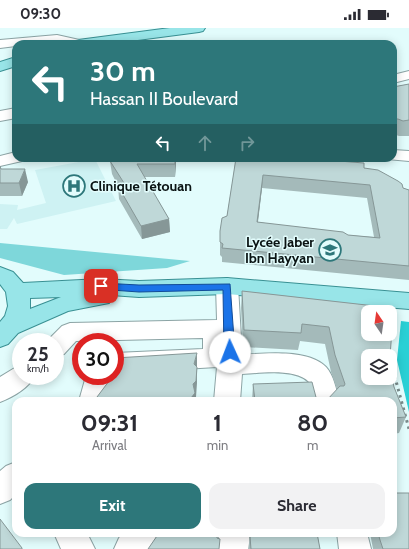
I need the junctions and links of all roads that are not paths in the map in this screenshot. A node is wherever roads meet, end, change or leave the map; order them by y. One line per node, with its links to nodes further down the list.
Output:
1 (199, 28): 2 (main road)
2 (173, 30): 6 (main road)
3 (57, 34): 4 (street); 5 (street)
4 (23, 40)
5 (70, 40)
6 (106, 40)
7 (12, 42): 8 (street)
8 (0, 44)
9 (12, 62): 10 (main road)
10 (0, 67)
11 (409, 75): 12 (street)
12 (397, 78)
13 (12, 114): 14 (street)
14 (0, 116)
15 (397, 155): 16 (street)
16 (409, 156)
17 (12, 158): 18 (street)
18 (0, 161)
19 (0, 274): 22 (main road)
20 (227, 286): 21 (main road); 23 (main road); 27 (street)
21 (139, 289): 22 (main road); 24 (main road)
22 (18, 291): 24 (main road)
23 (409, 301)
24 (6, 332)
25 (64, 338): 26 (street)
26 (124, 363)
27 (230, 365): 32 (street); 33 (street)
28 (12, 383): 30 (street)
29 (96, 385): 31 (street)
30 (0, 391)
31 (93, 397)
32 (227, 397)
33 (325, 397)
34 (12, 479): 35 (street)
35 (0, 490)
36 (71, 537): 40 (street)
37 (140, 537): 41 (street)
38 (234, 537): 42 (street)
39 (353, 537): 43 (street)
40 (78, 549)
41 (130, 549)
42 (234, 549)
43 (355, 549)

